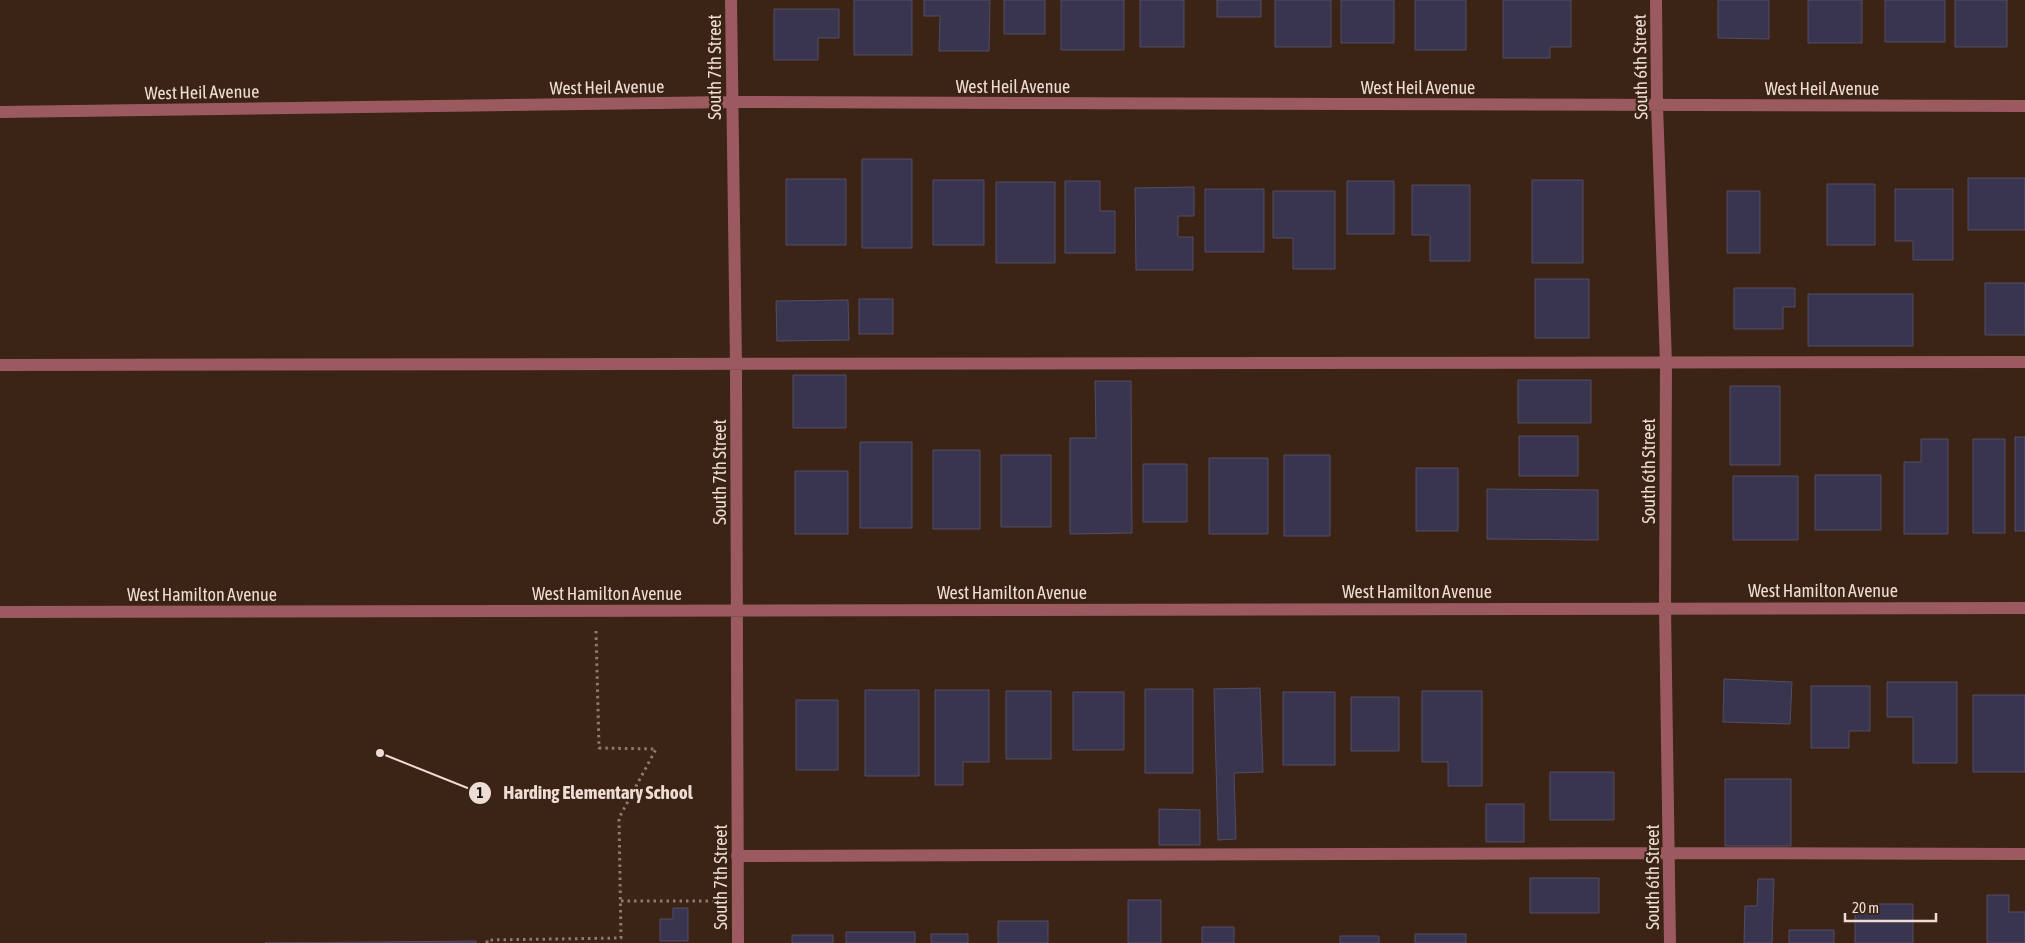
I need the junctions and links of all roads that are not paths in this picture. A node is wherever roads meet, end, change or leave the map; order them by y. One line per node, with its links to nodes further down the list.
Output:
1 (731, 0): 3 (street, South 7th Street)
2 (1656, 0): 4 (street, South 6th Street)
3 (732, 102): 4 (street, West Heil Avenue); 6 (street, West Heil Avenue); 9 (street, South 7th Street)
4 (1657, 105): 5 (street, West Heil Avenue); 8 (street, South 6th Street)
5 (2025, 106)
6 (0, 112)
7 (2025, 362): 8 (street)
8 (1666, 363): 9 (street); 11 (street, South 6th Street)
9 (736, 364): 10 (street); 13 (street, South 7th Street)
10 (0, 365)
11 (1665, 608): 12 (street, West Hamilton Avenue); 13 (street, West Hamilton Avenue); 15 (street, South 6th Street)
12 (2025, 608)
13 (737, 611): 14 (street, West Hamilton Avenue); 17 (street, South 7th Street)
14 (0, 612)
15 (1669, 853): 16 (street); 17 (street); 19 (street, South 6th Street)
16 (2025, 854)
17 (737, 856): 18 (street, South 7th Street)
18 (738, 943)
19 (1670, 943)

